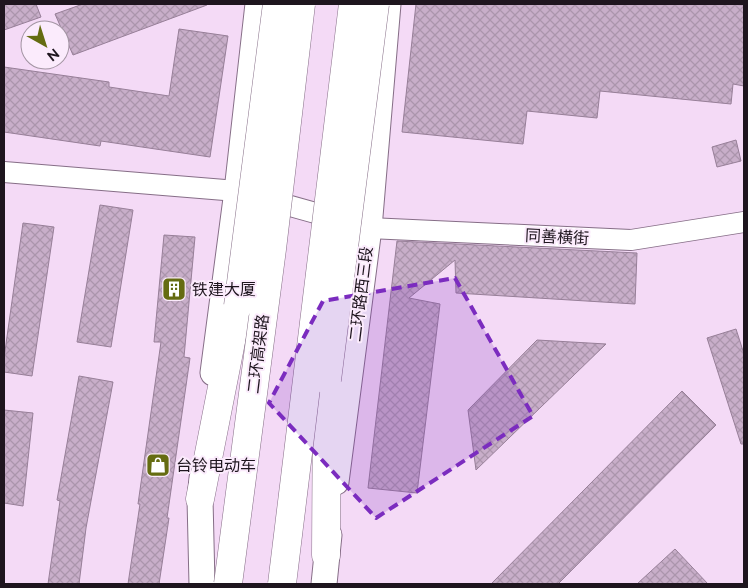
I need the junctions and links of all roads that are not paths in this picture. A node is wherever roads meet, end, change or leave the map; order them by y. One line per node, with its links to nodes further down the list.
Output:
1 (258, 4): 8 (main road)
2 (277, 4): 11 (highway, bridge)
3 (301, 4): 14 (highway, 二环高架路, bridge)
4 (353, 4): 15 (highway, bridge)
5 (375, 4): 12 (highway, bridge)
6 (388, 4): 10 (main road, 二环路西三段)
7 (4, 172): 8 (street, 同善横街)
8 (238, 191): 10 (street, 同善横街); 11 (main road)
9 (744, 222): 10 (street, 同善横街)
10 (369, 228): 12 (main road, 二环路西三段)
11 (200, 499): 13 (main road)
12 (326, 555): 16 (main road, 二环路西三段)
13 (202, 584)
14 (228, 584)
15 (282, 584)
16 (324, 584)

